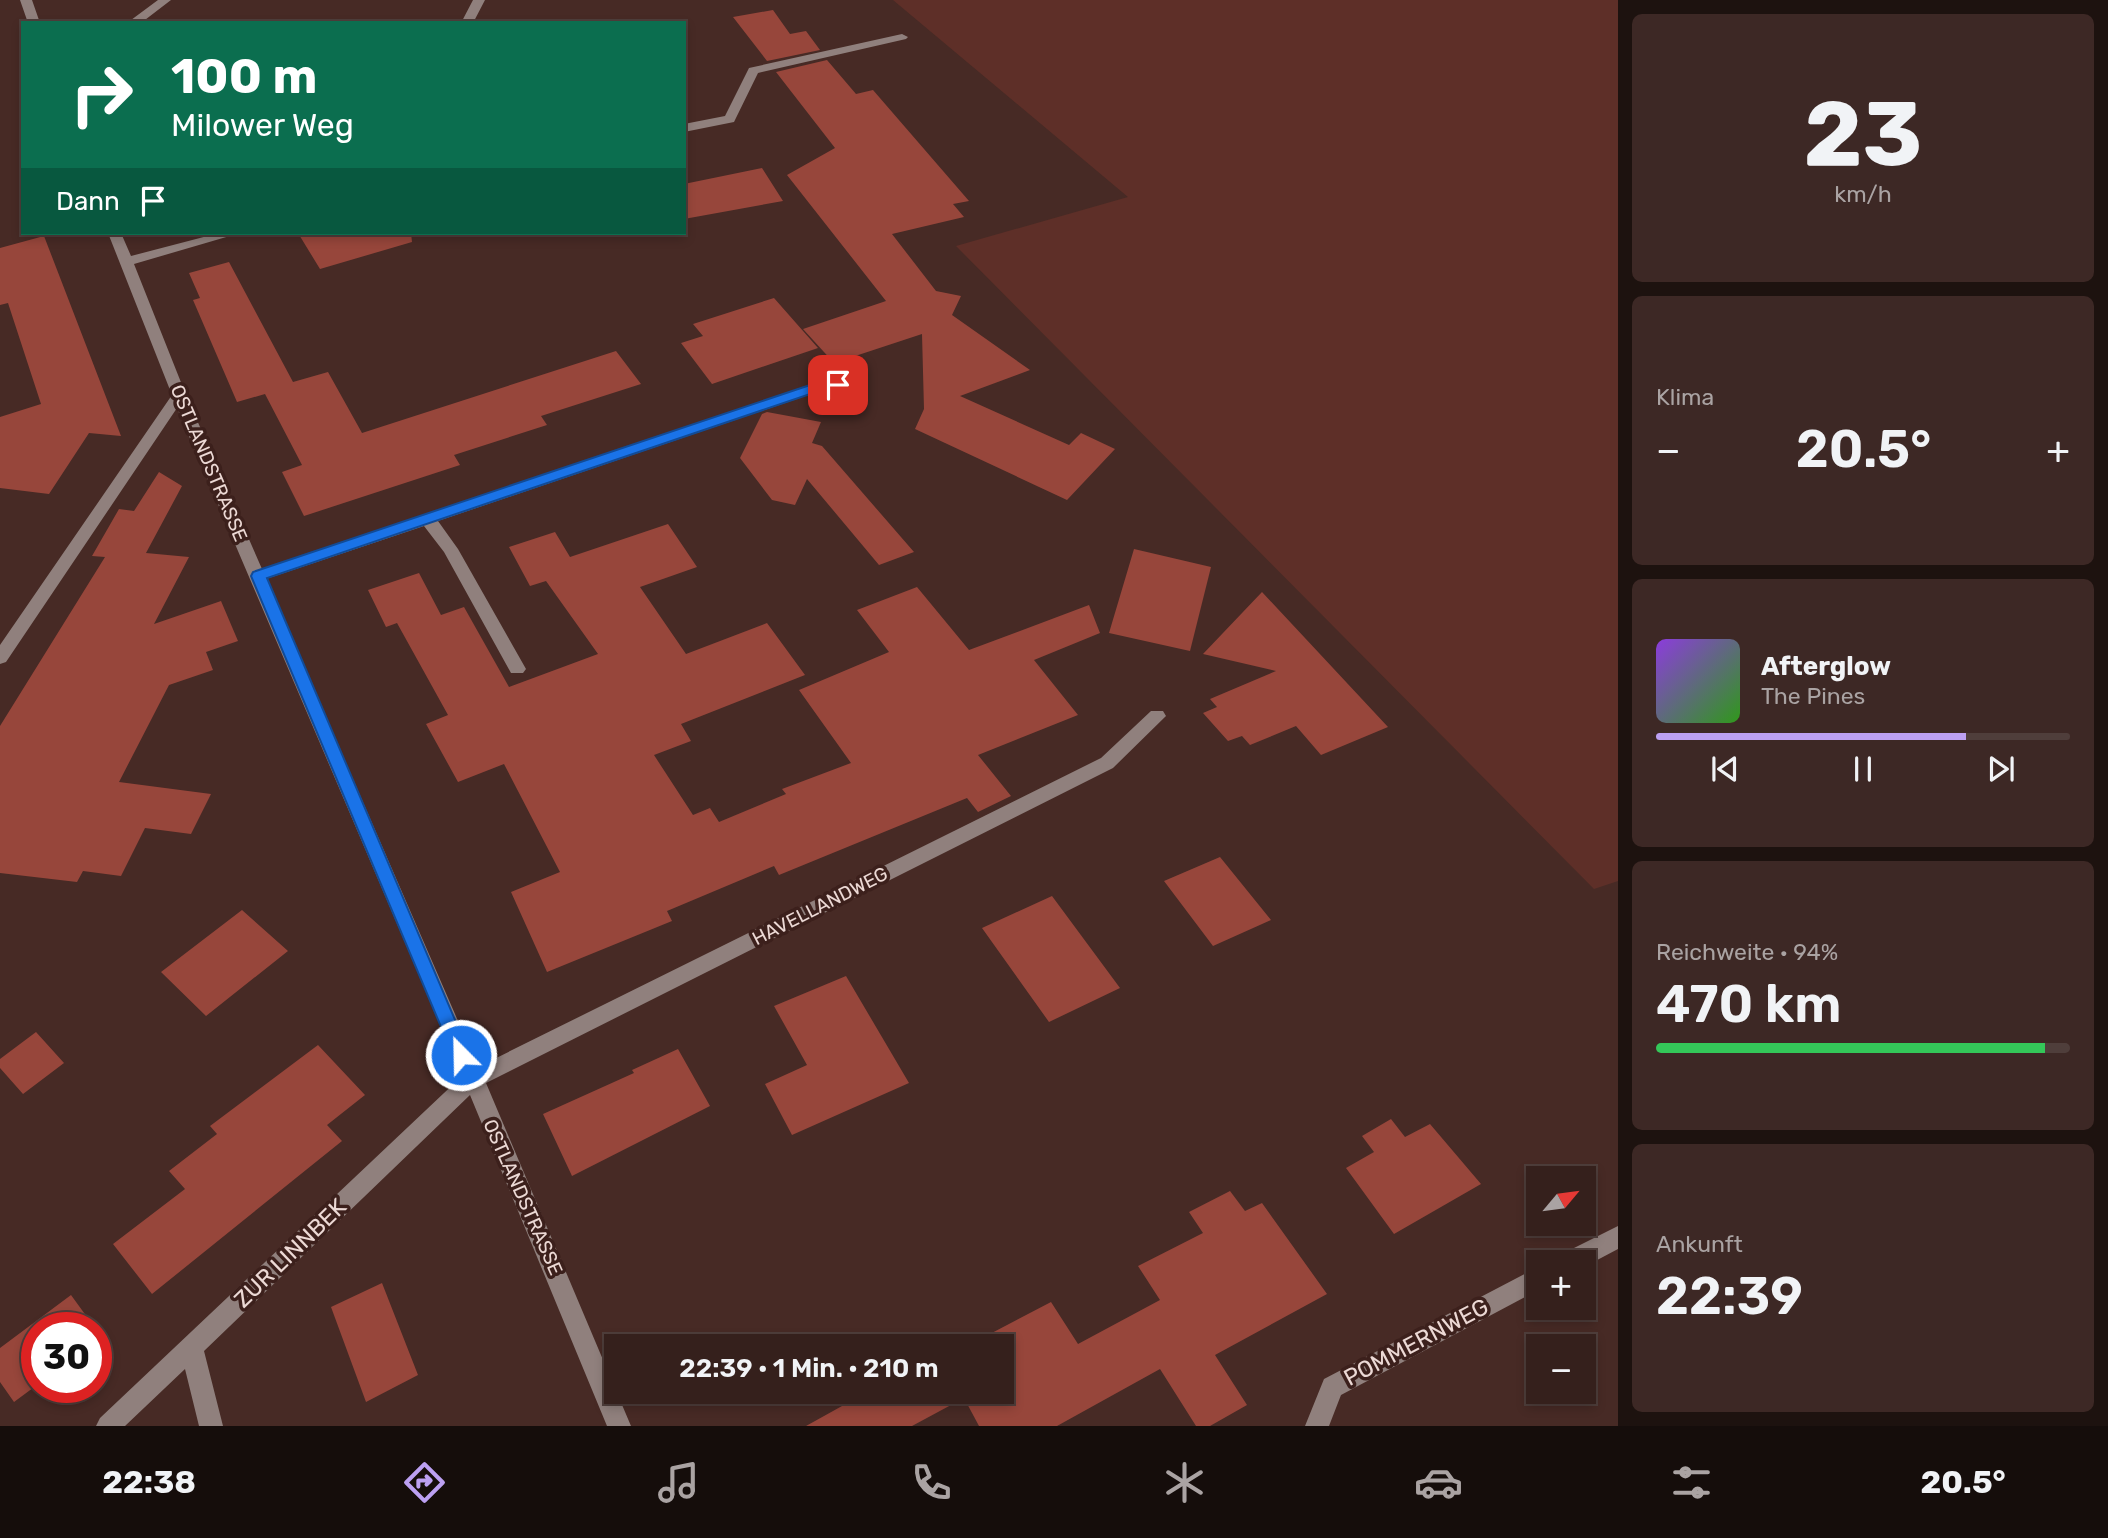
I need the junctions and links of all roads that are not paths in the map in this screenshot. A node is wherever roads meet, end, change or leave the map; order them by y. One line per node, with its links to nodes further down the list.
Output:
1 (26, 0): 4 (street)
2 (165, 0): 5 (street)
3 (479, 0): 6 (street)
4 (33, 21)
5 (136, 21)
6 (468, 21)
7 (902, 37): 8 (street)
8 (686, 128)
9 (116, 235): 11 (street, OSTLANDSTRASSE)
10 (226, 235): 11 (street)
11 (126, 262): 13 (street, OSTLANDSTRASSE)
12 (859, 383): 14 (street)
13 (179, 395): 15 (street, OSTLANDSTRASSE); 16 (street)
14 (428, 519): 15 (street); 17 (street)
15 (258, 576): 19 (street, OSTLANDSTRASSE)
16 (0, 658)
17 (517, 669)
18 (1157, 716): 19 (street, HAVELLANDWEG)
19 (472, 1080): 23 (street, ZUR LINNBEK); 26 (street, OSTLANDSTRASSE)
20 (1618, 1237): 21 (street)
21 (1593, 1250)
22 (1526, 1284): 27 (street, POMMERNWEG)
23 (191, 1347): 24 (street, ZUR LINNBEK); 25 (street)
24 (108, 1426)
25 (211, 1426)
26 (620, 1426)
27 (1317, 1426)

